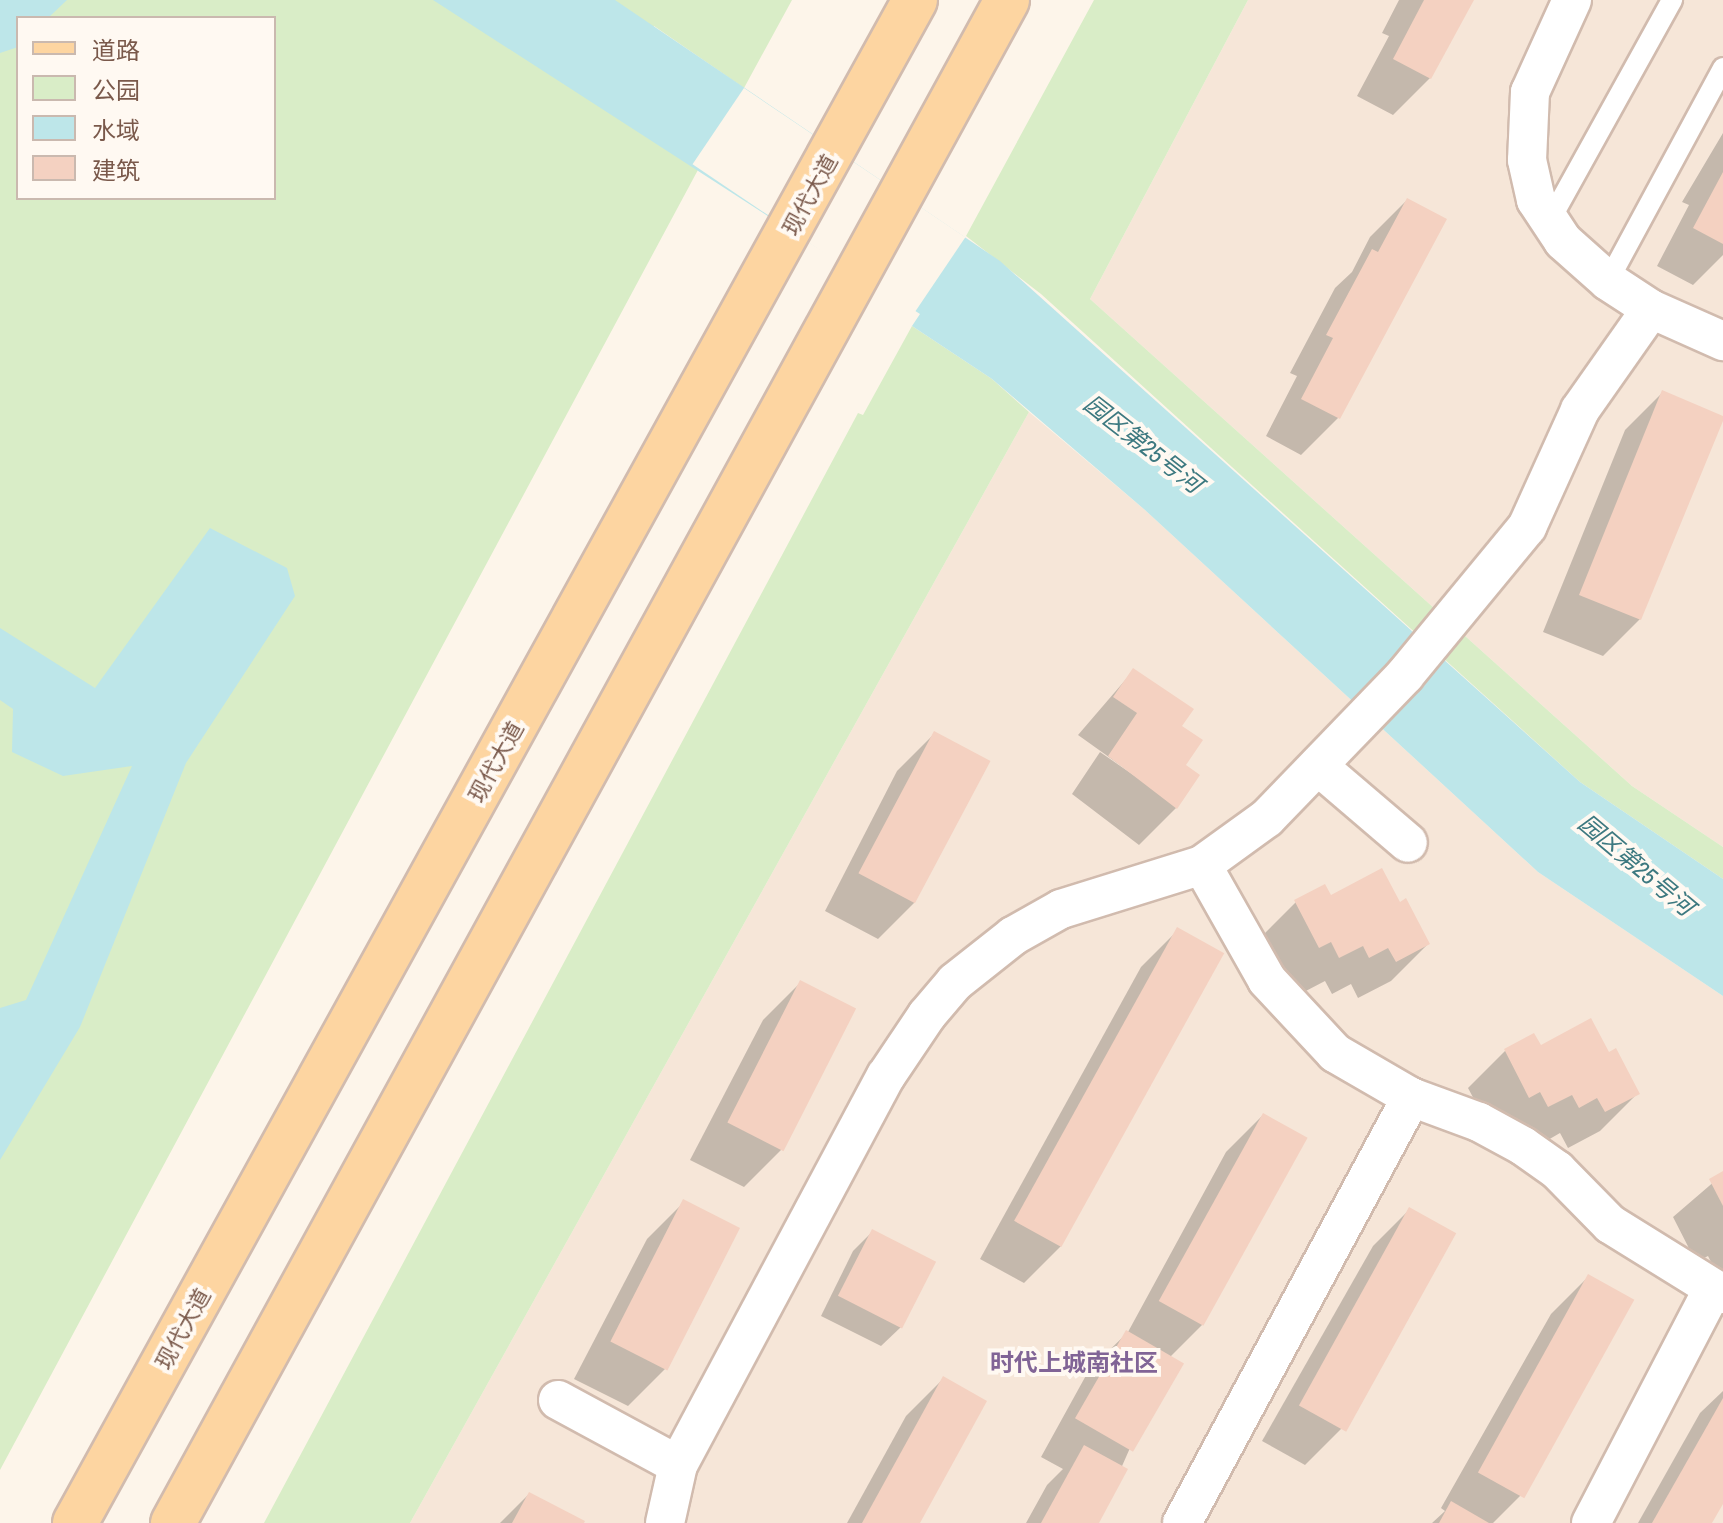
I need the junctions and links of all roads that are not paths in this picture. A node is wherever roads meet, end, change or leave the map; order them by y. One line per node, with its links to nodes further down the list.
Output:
1 (915, 0): 17 (main road, 现代大道)
2 (1007, 0): 18 (main road)
3 (1572, 0): 6 (street)
4 (1672, 0): 6 (lane)
5 (1723, 68): 7 (lane)
6 (1549, 222): 7 (street)
7 (1608, 281): 8 (street)
8 (1651, 309): 9 (street); 10 (street)
9 (1723, 341)
10 (1318, 766): 11 (street); 12 (street)
11 (1408, 843)
12 (1202, 865): 13 (street); 16 (street)
13 (1411, 1097): 14 (street); 20 (street)
14 (1718, 1291): 21 (street)
15 (558, 1400): 16 (street)
16 (678, 1465): 19 (street)
17 (75, 1523)
18 (173, 1523)
19 (665, 1523)
20 (1182, 1523)
21 (1591, 1523)

